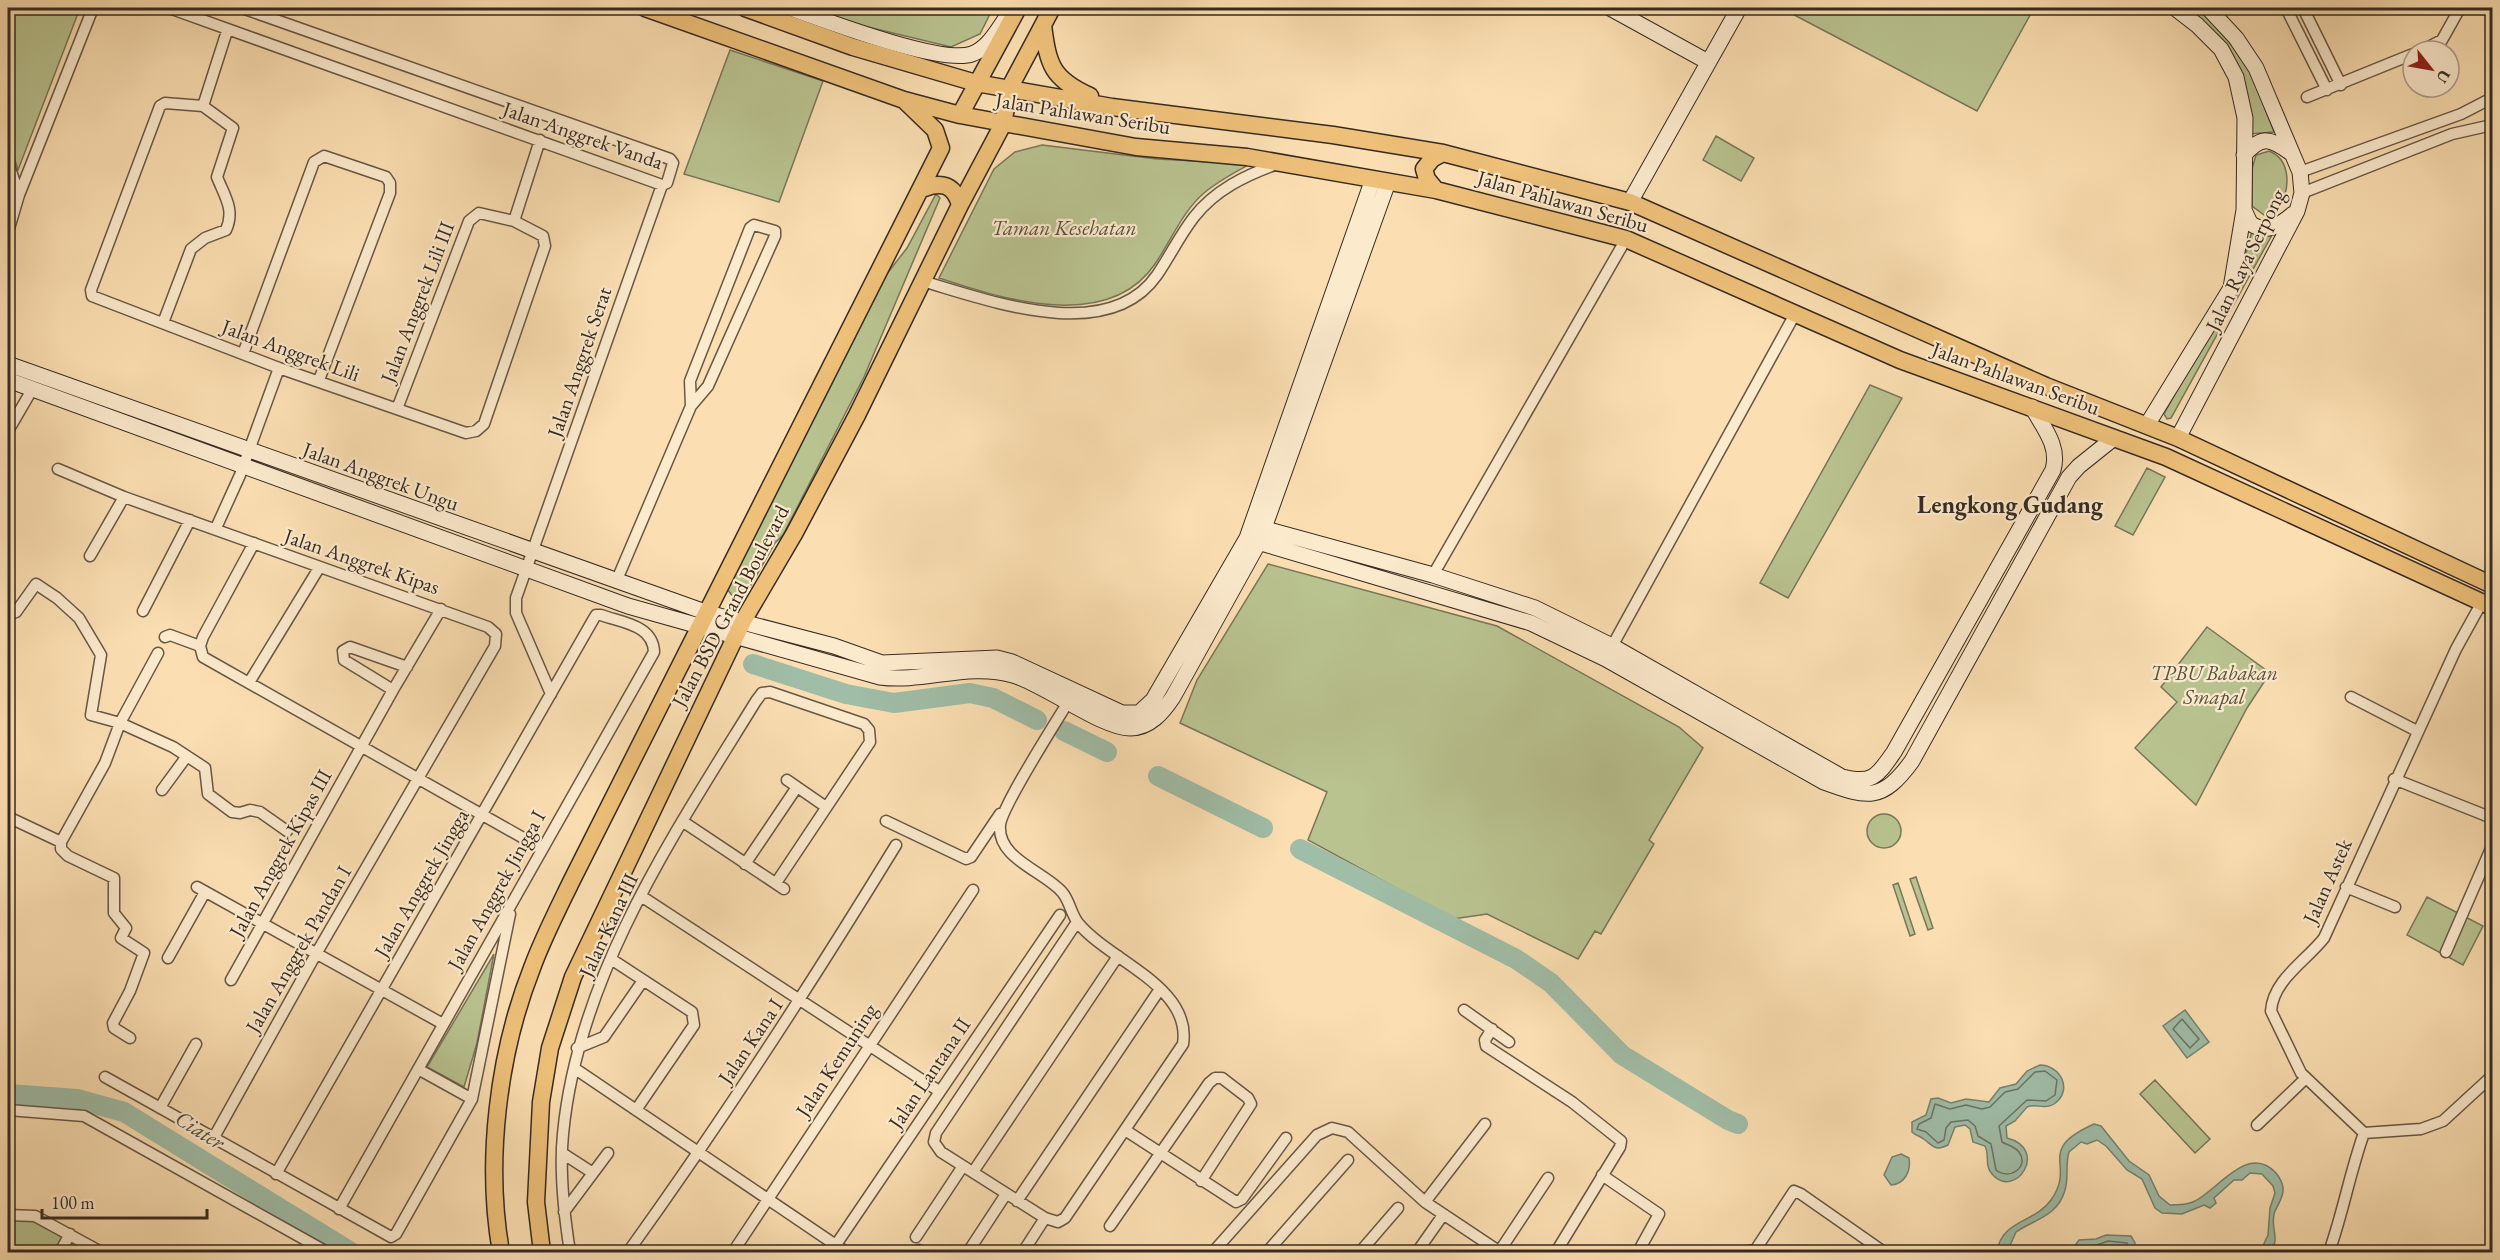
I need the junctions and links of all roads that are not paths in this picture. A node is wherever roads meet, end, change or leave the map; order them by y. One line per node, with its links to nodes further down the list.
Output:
1 (93, 8): 47 (street)
2 (169, 8): 17 (street, Jalan Anggrek Vanda)
3 (242, 8): 43 (street, Jalan Anggrek Vanda)
4 (645, 8): 27 (main road, Jalan Pahlawan Seribu)
5 (745, 8): 21 (main road, Jalan Pahlawan Seribu)
6 (790, 8): 7 (street)
7 (1016, 8): 21 (main road)
8 (1026, 8): 16 (main road)
9 (1610, 8): 20 (street)
10 (1739, 8): 20 (street)
11 (2175, 8): 36 (street, Jalan Raya Serpong)
12 (2208, 8): 35 (street, Jalan Raya Serpong)
13 (2286, 8): 24 (street)
14 (2303, 8): 22 (street)
15 (2460, 8): 18 (street)
16 (1048, 16): 23 (main road, Jalan BSD Grand Boulevard); 29 (main road)
17 (227, 31): 28 (street); 33 (street, Jalan Anggrek Vanda)
18 (2443, 39)
19 (2401, 59): 22 (street)
20 (1708, 62): 48 (street)
21 (976, 83): 23 (main road, Jalan Pahlawan Seribu); 30 (main road)
22 (2341, 85): 24 (street)
23 (1010, 87): 29 (main road, Jalan Pahlawan Seribu); 31 (main road, Jalan BSD Grand Boulevard)
24 (2327, 90): 25 (street)
25 (2307, 97)
26 (2493, 98): 37 (street)
27 (904, 100): 30 (main road, Jalan Pahlawan Seribu); 44 (main road, Jalan BSD Grand Boulevard)
28 (203, 106): 57 (street); 57 (street, Jalan Anggrek Lili)
29 (1112, 107): 34 (main road, Jalan Pahlawan Seribu)
30 (960, 115): 31 (main road, Jalan Pahlawan Seribu)
31 (1003, 124): 39 (main road, Jalan Pahlawan Seribu); 49 (main road, Jalan BSD Grand Boulevard)
32 (2493, 125): 41 (street)
33 (540, 140): 43 (street, Jalan Anggrek Vanda); 52 (street)
34 (1443, 153): 45 (main road); 48 (main road, Jalan Pahlawan Seribu)
35 (2291, 153): 36 (street); 40 (street, Jalan Raya Serpong)
36 (2244, 154): 50 (street, Jalan Raya Serpong)
37 (2341, 158): 40 (street); 41 (street)
38 (8, 162): 47 (street)
39 (1280, 163): 42 (main road, Jalan Pahlawan Seribu); 55 (street)
40 (2300, 172): 46 (street, Jalan Raya Serpong)
41 (2346, 175): 46 (street)
42 (1381, 181): 45 (main road, Jalan Pahlawan Seribu); 79 (street)
43 (664, 184): 81 (street, Jalan Anggrek Serat)
44 (922, 189): 49 (main road); 93 (main road, Jalan BSD Grand Boulevard)
45 (1436, 190): 54 (main road, Jalan Pahlawan Seribu)
46 (2302, 192): 51 (street, Jalan Raya Serpong)
47 (19, 195): 53 (street)
48 (1630, 202): 67 (main road, Jalan Pahlawan Seribu)
49 (960, 205): 55 (main road, Jalan BSD Grand Boulevard)
50 (2244, 210): 51 (street); 67 (street, Jalan Raya Serpong)
51 (2297, 211): 70 (street, Jalan Raya Serpong)
52 (514, 221): 66 (street, Jalan Anggrek Lili III); 66 (street, Jalan Anggrek Lili)
53 (8, 232)
54 (1626, 239): 56 (main road, Jalan Pahlawan Seribu); 85 (street)
55 (922, 281): 94 (main road, Jalan BSD Grand Boulevard)
56 (1795, 314): 65 (main road, Jalan Pahlawan Seribu); 97 (street)
57 (163, 324): 58 (street, Jalan Anggrek Lili)
58 (243, 354): 60 (street, Jalan Anggrek Lili); 62 (street)
59 (8, 364): 71 (street, Jalan Anggrek Ungu)
60 (279, 368): 62 (street, Jalan Anggrek Lili); 71 (street)
61 (8, 380): 63 (street, Jalan Anggrek Ungu)
62 (319, 380): 66 (street, Jalan Anggrek Lili)
63 (33, 388): 68 (street); 72 (street, Jalan Anggrek Ungu)
64 (691, 406): 64 (street); 86 (street)
65 (2032, 407): 69 (main road, Jalan Pahlawan Seribu); 74 (street)
66 (396, 409)
67 (2147, 425): 70 (main road, Jalan Pahlawan Seribu)
68 (8, 431)
69 (2114, 438): 75 (street); 88 (main road, Jalan Pahlawan Seribu)
70 (2178, 438): 87 (main road, Jalan Pahlawan Seribu)
71 (248, 451): 72 (street); 81 (street, Jalan Anggrek Ungu)
72 (243, 467): 78 (street); 84 (street, Jalan Anggrek Ungu)
73 (58, 469): 76 (street, Jalan Anggrek Kipas)
74 (2053, 470): 75 (street); 113 (street)
75 (2069, 477): 113 (street)
76 (124, 497): 77 (street, Jalan Anggrek Kipas); 82 (street)
77 (190, 519): 78 (street, Jalan Anggrek Kipas); 90 (street)
78 (216, 528): 80 (street, Jalan Anggrek Kipas)
79 (1255, 534): 85 (street); 97 (street); 101 (street); 105 (street)
80 (254, 543): 83 (street, Jalan Anggrek Kipas); 96 (street)
81 (532, 552): 84 (street, Jalan Anggrek Serat); 86 (street, Jalan Anggrek Ungu)
82 (90, 556)
83 (319, 568): 89 (street, Jalan Anggrek Kipas); 100 (street)
84 (526, 569): 93 (street, Jalan Anggrek Ungu); 103 (street, Jalan Anggrek Serat)
85 (1433, 575): 97 (street)
86 (616, 582): 93 (street, Jalan Anggrek Ungu)
87 (2493, 585)
88 (2487, 604): 107 (street, Jalan Astek)
89 (441, 609): 99 (street, Jalan Anggrek Kipas III); 110 (street, Jalan Anggrek Kipas)
90 (143, 611)
91 (8, 615): 106 (street)
92 (602, 615): 103 (street, Jalan Anggrek Jingga); 127 (street, Jalan Anggrek Jingga I)
93 (704, 620): 94 (street, Jalan Anggrek Ungu); 201 (main road, Jalan BSD Grand Boulevard)
94 (739, 628): 101 (street, Jalan Anggrek Ungu); 202 (main road, Jalan BSD Grand Boulevard)
95 (165, 637): 96 (street)
96 (201, 642): 100 (street)
97 (1609, 652): 113 (street)
98 (158, 653): 106 (street)
99 (406, 667): 102 (street, Jalan Anggrek Kipas III); 102 (street)
100 (250, 681): 108 (street)
101 (1050, 686): 105 (street)
102 (393, 690): 108 (street, Jalan Anggrek Kipas III)
103 (551, 694): 118 (street, Jalan Anggrek Jingga)
104 (2351, 697): 107 (street)
105 (1068, 702): 116 (street)
106 (120, 723): 109 (street); 124 (street)
107 (2417, 731): 111 (street, Jalan Astek)
108 (363, 745): 110 (street); 136 (street, Jalan Anggrek Kipas III)
109 (187, 756): 115 (street); 123 (street)
110 (418, 779): 118 (street); 138 (street, Jalan Anggrek Pandan I)
111 (2394, 779): 120 (street); 129 (street, Jalan Astek)
112 (787, 780): 114 (street)
113 (1880, 783)
114 (797, 787): 117 (street); 128 (street)
115 (162, 790)
116 (1009, 804): 122 (street); 135 (street)
117 (826, 807): 121 (street, Jalan Kana III); 128 (street)
118 (484, 814): 127 (street); 145 (street, Jalan Anggrek Jingga)
119 (8, 817): 124 (street)
120 (2493, 818)
121 (682, 821): 128 (street); 131 (street, Jalan Kana III)
122 (886, 821)
123 (287, 831)
124 (61, 842): 150 (street)
125 (896, 845): 146 (street, Jalan Kana I)
126 (2493, 846): 137 (street)
127 (541, 848): 132 (street, Jalan Anggrek Jingga I)
128 (745, 864)
129 (2346, 887): 133 (street); 159 (street, Jalan Astek)
130 (973, 890): 153 (street, Jalan Kemuning)
131 (641, 897): 141 (street, Jalan Kana III); 146 (street)
132 (512, 905): 148 (street, Jalan Anggrek Jingga I); 161 (street)
133 (2395, 907)
134 (1060, 915): 160 (street, Jalan Lantana II)
135 (1077, 922): 139 (street); 176 (street)
136 (263, 925): 138 (street); 140 (street); 142 (street, Jalan Anggrek Kipas III)
137 (2446, 952)
138 (316, 954): 145 (street); 170 (street, Jalan Anggrek Pandan I)
139 (1118, 956): 144 (street); 176 (street)
140 (168, 958)
141 (611, 959): 143 (street); 154 (street, Jalan Kana III)
142 (231, 980)
143 (642, 982): 154 (street); 164 (street)
144 (1160, 988): 167 (street); 184 (street)
145 (382, 990): 148 (street); 178 (street, Jalan Anggrek Jingga)
146 (801, 1000): 153 (street); 173 (street, Jalan Kana I)
147 (1464, 1010): 149 (street)
148 (443, 1024): 156 (street, Jalan Anggrek Jingga I)
149 (1492, 1029): 151 (street); 179 (street)
150 (130, 1038)
151 (1509, 1042)
152 (196, 1044): 162 (street)
153 (869, 1044): 160 (street); 183 (street, Jalan Kemuning)
154 (578, 1048): 155 (street, Jalan Kana III)
155 (573, 1068): 164 (street); 171 (street, Jalan Kana III)
156 (418, 1069): 161 (street); 187 (street, Jalan Anggrek Jingga I)
157 (2493, 1076): 168 (street)
158 (105, 1077): 162 (street)
159 (2306, 1078): 166 (street); 168 (street, Jalan Astek)
160 (939, 1091): 196 (street, Jalan Lantana II)
161 (472, 1099): 187 (street)
162 (160, 1108): 170 (street)
163 (8, 1110): 200 (street)
164 (636, 1110): 173 (street)
165 (1485, 1124): 185 (street)
166 (2257, 1125)
167 (1125, 1130): 174 (street); 191 (street)
168 (2364, 1133): 218 (street)
169 (1286, 1138): 181 (street)
170 (213, 1139): 178 (street)
171 (562, 1153): 177 (street); 188 (street, Jalan Kana III)
172 (608, 1153): 177 (street)
173 (699, 1154): 183 (street); 204 (street, Jalan Kana I)
174 (1161, 1154): 181 (street); 181 (street); 192 (street)
175 (1348, 1160): 210 (street)
176 (968, 1169): 182 (street); 194 (street)
177 (593, 1173): 188 (street)
178 (276, 1174): 187 (street)
179 (1602, 1175): 215 (street); 216 (street)
180 (1548, 1178): 214 (street)
181 (1201, 1181)
182 (1006, 1194): 184 (street); 207 (street)
183 (769, 1200): 196 (street); 205 (street, Jalan Kemuning)
184 (1017, 1201): 191 (street)
185 (1425, 1202): 190 (street); 209 (street)
186 (1398, 1208): 211 (street)
187 (339, 1209)
188 (564, 1212): 203 (street, Jalan Kana III)
189 (8, 1215): 193 (street)
190 (1443, 1215): 195 (street); 212 (street)
191 (1045, 1218): 208 (street)
192 (1110, 1226)
193 (70, 1234): 198 (street); 199 (street)
194 (916, 1237)
195 (1485, 1242): 213 (street); 214 (street)
196 (833, 1249): 206 (street)
197 (1877, 1250): 217 (street)
198 (60, 1252)
199 (101, 1252)
200 (327, 1252)
201 (501, 1252)
202 (542, 1252)
203 (570, 1252)
204 (628, 1252)
205 (733, 1252)
206 (846, 1252)
207 (968, 1252)
208 (1023, 1252)
209 (1213, 1252)
210 (1267, 1252)
211 (1360, 1252)
212 (1417, 1252)
213 (1479, 1252)
214 (1499, 1252)
215 (1556, 1252)
216 (1638, 1252)
217 (1745, 1252)
218 (2329, 1252)

